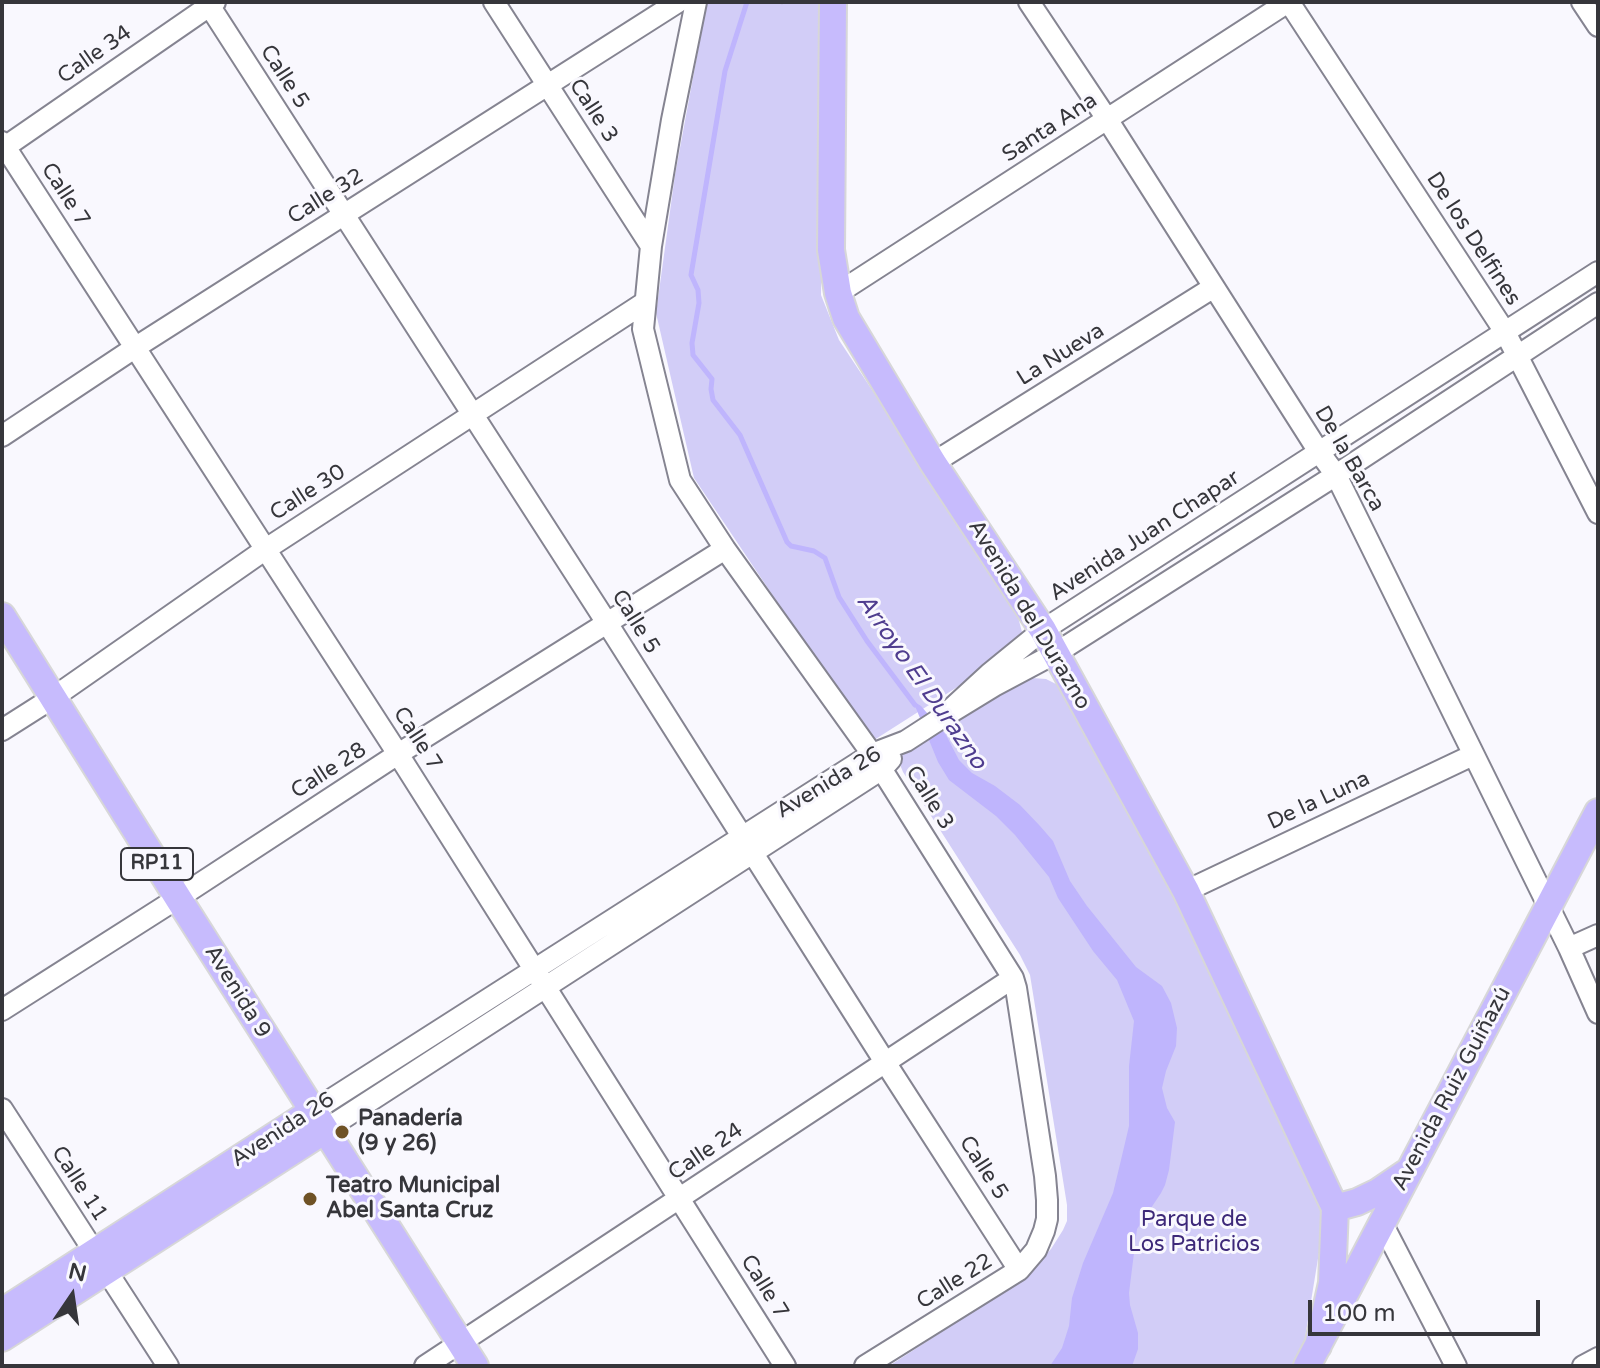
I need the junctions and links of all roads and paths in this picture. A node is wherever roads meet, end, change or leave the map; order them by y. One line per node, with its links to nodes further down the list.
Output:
1 (494, 2): 10 (street, Calle 3)
2 (678, 2): 10 (street, Calle 32)
3 (696, 2): 14 (street, Calle 3)
4 (833, 2): 17 (main road, Avenida del Durazno)
5 (1029, 2): 11 (street, De la Barca)
6 (1289, 2): 11 (street, Santa Ana); 20 (street, De los Delfines)
7 (1582, 2): 9 (street)
8 (210, 3): 12 (street, Calle 34); 13 (street, Calle 5)
9 (1598, 26)
10 (547, 85): 13 (street, Calle 32); 14 (street, Calle 3)
11 (1107, 119): 16 (street, De la Barca); 17 (street, Santa Ana)
12 (3, 146): 21 (street, Calle 7)
13 (344, 215): 21 (street, Calle 32); 23 (street, Calle 5)
14 (651, 246): 18 (street, Calle 3)
15 (1598, 272): 20 (street, Avenida Juan Chapar)
16 (1214, 287): 25 (street, De la Barca); 26 (street, La Nueva)
17 (838, 293): 26 (main road, Avenida del Durazno)
18 (644, 303): 23 (street, Calle 30); 30 (street, Calle 3)
19 (1598, 303): 22 (street, Avenida Juan Chapar)
20 (1505, 332): 22 (street, De los Delfines); 25 (street, Avenida Juan Chapar)
21 (136, 347): 24 (street, Calle 32); 29 (street, Calle 7)
22 (1518, 357): 27 (street, Avenida Juan Chapar); 28 (street, De los Delfines)
23 (473, 415): 29 (street, Calle 30); 32 (street, Calle 5)
24 (2, 436)
25 (1319, 452): 27 (street, De la Barca); 33 (street, Avenida Juan Chapar)
26 (933, 463): 33 (main road, Avenida del Durazno)
27 (1336, 475): 33 (street, Avenida Juan Chapar); 38 (street, De la Barca)
28 (1598, 513)
29 (266, 549): 34 (street, Calle 30); 37 (street, Calle 7)
30 (725, 549): 32 (street, Calle 28); 39 (street, Calle 3)
31 (2, 616): 34 (main road, Avenida 9 / RP11)
32 (607, 623): 37 (street, Calle 28); 41 (street, Calle 5)
33 (1050, 641): 36 (street, Avenida Juan Chapar); 42 (main road, Avenida del Durazno)
34 (54, 697): 35 (street, Calle 30); 43 (main road, Avenida 9 / RP11)
35 (2, 730)
36 (906, 741): 39 (street, Avenida 26)
37 (398, 754): 43 (street, Calle 28); 47 (street, Calle 7)
38 (1473, 755): 42 (street, De la Luna); 44 (street, De la Barca)
39 (877, 761): 41 (street, Avenida 26); 48 (street, Calle 3)
40 (1598, 812): 44 (main road, Avenida Ruiz Guiñazú)
41 (747, 845): 47 (street, Avenida 26); 49 (street, Avenida 26); 52 (street, Calle 5)
42 (1186, 891): 57 (main road, Avenida del Durazno)
43 (178, 898): 50 (street, Calle 28); 54 (main road, Avenida 9 / RP11)
44 (1548, 906): 46 (street, De la Barca); 55 (main road, Avenida Ruiz Guiñazú)
45 (1598, 935): 46 (street)
46 (1569, 948): 51 (street, De la Barca)
47 (535, 969): 49 (street, Calle 7); 54 (street, Avenida 26)
48 (1013, 978): 52 (street, Calle 24); 58 (street, Calle 3)
49 (546, 987): 54 (street, Avenida 26); 56 (street, Calle 7)
50 (2, 1010)
51 (1598, 1013)
52 (885, 1062): 56 (street, Calle 24); 61 (street, Calle 5)
53 (2, 1109): 60 (street, Calle 11)
54 (319, 1120): 60 (main road, Avenida 26); 64 (main road, Avenida 9 / RP11)
55 (1409, 1171): 57 (main road); 59 (main road, Avenida Ruiz Guiñazú)
56 (680, 1198): 64 (street, Calle 24); 70 (street, Calle 7)
57 (1335, 1208): 65 (main road)
58 (1047, 1219): 61 (street, Calle 22)
59 (1382, 1223): 65 (main road, Avenida Ruiz Guiñazú); 72 (street)
60 (101, 1261): 62 (main road, Avenida 26); 63 (main road, Avenida 26); 67 (street, Calle 11)
61 (1019, 1270): 71 (street, Calle 22)
62 (2, 1312)
63 (2, 1338)
64 (461, 1343): 68 (street, Calle 24); 69 (main road, Avenida 9 / RP11)
65 (1312, 1356)
66 (1598, 1358): 73 (street)
67 (168, 1366)
68 (425, 1366)
69 (475, 1366)
70 (785, 1366)
71 (865, 1366)
72 (1456, 1366)
73 (1583, 1366)

